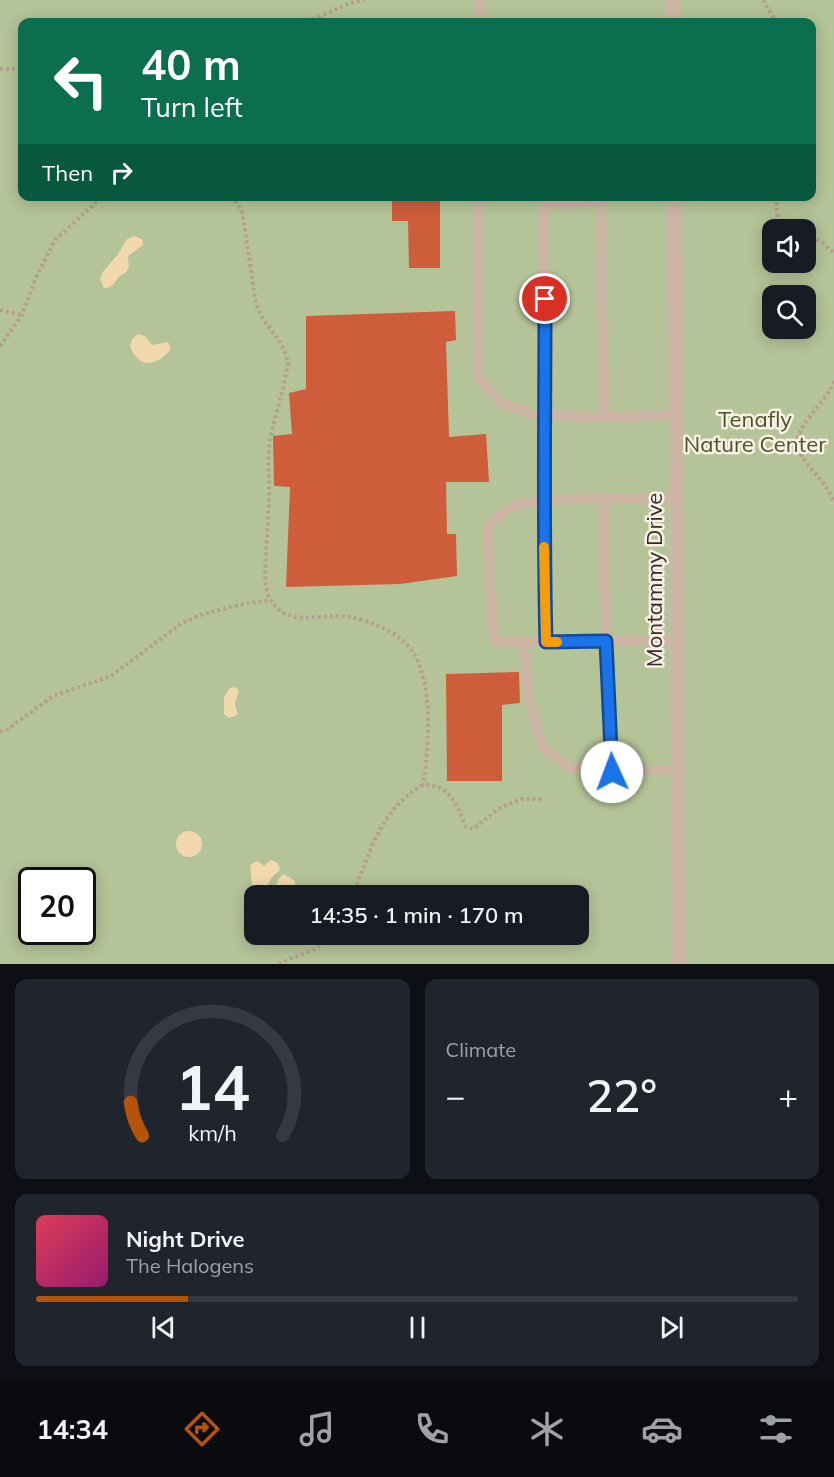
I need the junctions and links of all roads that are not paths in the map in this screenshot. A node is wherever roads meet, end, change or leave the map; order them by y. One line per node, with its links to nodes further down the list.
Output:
1 (673, 0): 4 (street)
2 (481, 1): 3 (lane)
3 (480, 18)
4 (673, 18)
5 (479, 201): 8 (lane)
6 (675, 201): 7 (street, Montammy Drive)
7 (676, 415): 9 (lane); 10 (street, Montammy Drive)
8 (546, 416): 9 (lane); 9 (lane); 11 (lane)
9 (605, 416)
10 (677, 498): 12 (lane); 13 (street, Montammy Drive)
11 (543, 500): 12 (lane); 15 (lane); 16 (lane)
12 (603, 500): 14 (lane)
13 (677, 640): 14 (lane); 17 (street, Montammy Drive)
14 (606, 641): 16 (lane); 18 (lane)
15 (524, 642): 16 (lane); 18 (lane)
16 (546, 642)
17 (676, 770): 18 (lane); 19 (street, Montammy Drive)
18 (612, 772)
19 (679, 964)

